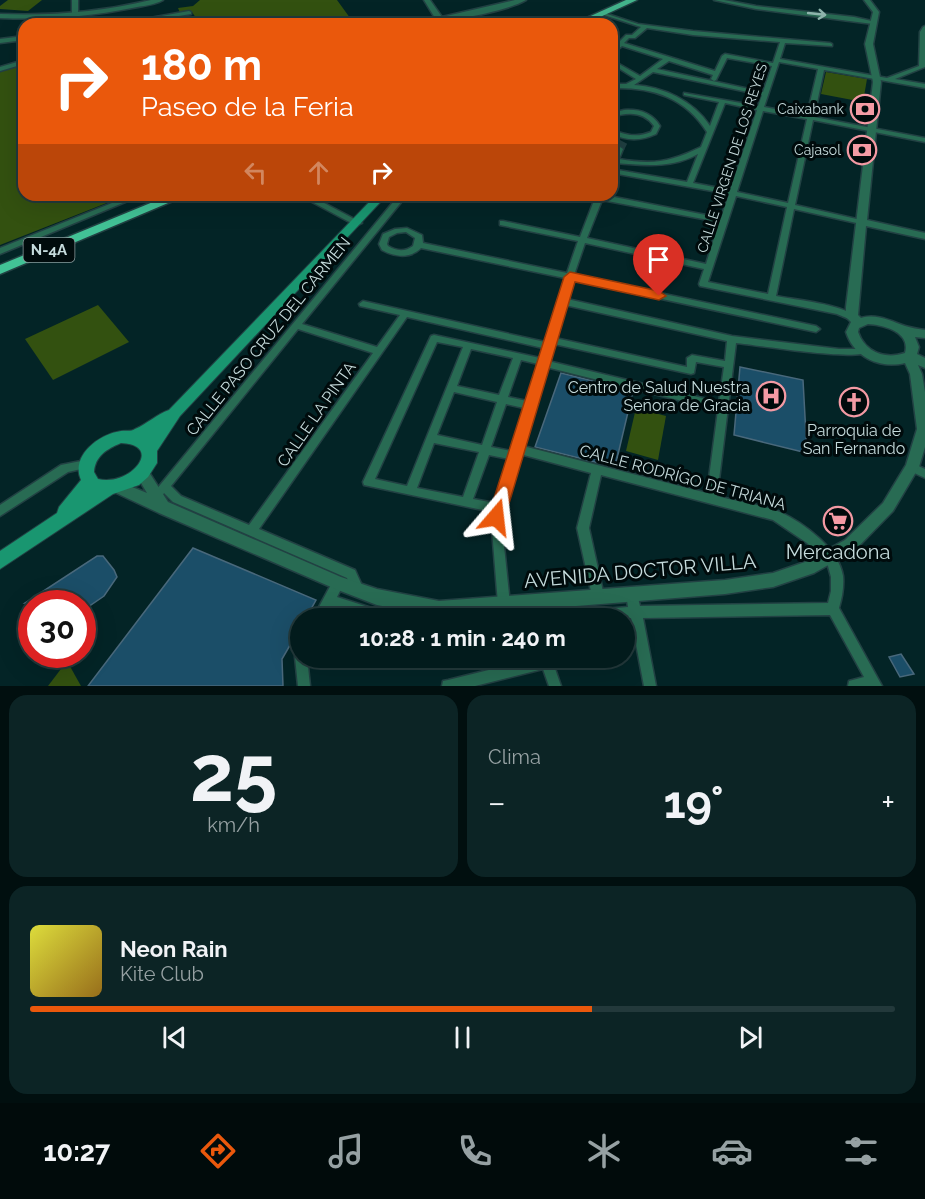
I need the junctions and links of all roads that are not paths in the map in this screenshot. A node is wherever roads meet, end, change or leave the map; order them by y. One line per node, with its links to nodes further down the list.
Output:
1 (75, 0): 14 (street)
2 (117, 0): 11 (street)
3 (160, 0): 11 (street)
4 (427, 0): 19 (street)
5 (523, 0): 20 (street)
6 (633, 0): 13 (main road)
7 (717, 0): 10 (street)
8 (759, 0): 10 (street)
9 (867, 0): 23 (street)
10 (753, 7): 23 (street, one-way to 23)
11 (116, 10): 14 (street); 17 (street)
12 (189, 13): 18 (street)
13 (603, 13): 21 (main road); 24 (street)
14 (75, 15): 16 (street)
15 (0, 16): 22 (street)
16 (54, 18)
17 (118, 18)
18 (158, 18)
19 (436, 18)
20 (450, 18)
21 (591, 18)
22 (18, 19)
23 (873, 22): 42 (street)
24 (646, 26): 27 (street); 29 (street)
25 (925, 28): 42 (street)
26 (18, 39): 28 (street)
27 (783, 40): 30 (street); 33 (street, CALLE VIRGEN DE LOS REYES)
28 (0, 41)
29 (622, 44): 31 (street); 32 (street)
30 (830, 45)
31 (618, 47)
32 (667, 59): 38 (street); 39 (street)
33 (776, 63): 36 (street); 39 (street); 48 (street, CALLE VIRGEN DE LOS REYES)
34 (18, 64): 37 (street)
35 (618, 66): 40 (street)
36 (821, 68): 42 (street); 53 (street)
37 (0, 69)
38 (652, 70): 40 (street); 41 (street)
39 (717, 74): 43 (street)
40 (640, 79): 44 (street)
41 (692, 79): 43 (street); 47 (street)
42 (882, 79): 46 (street); 54 (street)
43 (711, 83): 48 (street)
44 (628, 85): 45 (street); 49 (street)
45 (618, 86)
46 (925, 87)
47 (686, 94): 49 (street); 50 (street)
48 (766, 94): 51 (street, CALLE VIRGEN DE LOS REYES)
49 (682, 101): 55 (street)
50 (723, 101): 51 (street); 55 (street)
51 (762, 108): 53 (street); 64 (street, CALLE VIRGEN DE LOS REYES)
52 (618, 114): 56 (street)
53 (810, 118): 54 (street); 73 (street)
54 (871, 130): 57 (street); 75 (street)
55 (710, 131): 59 (street)
56 (618, 135)
57 (925, 140)
58 (620, 149): 60 (street)
59 (702, 149): 61 (street); 63 (street)
60 (618, 152)
61 (618, 161)
62 (618, 172): 63 (street)
63 (689, 185): 64 (street)
64 (734, 193): 73 (street); 74 (street, CALLE VIRGEN DE LOS REYES)
65 (618, 200): 74 (street)
66 (123, 201): 84 (street)
67 (156, 201): 78 (highway, N-4A)
68 (167, 201): 78 (highway, N-4A)
69 (315, 201): 76 (street)
70 (377, 201): 76 (main road)
71 (398, 201): 79 (street, CALLE PASO CRUZ DEL CARMEN)
72 (597, 201): 82 (street)
73 (790, 206): 75 (street); 88 (street)
74 (724, 221): 85 (street, CALLE VIRGEN DE LOS REYES)
75 (861, 222): 81 (street); 92 (street)
76 (358, 223): 111 (main road)
77 (503, 223): 82 (street)
78 (98, 230): 86 (highway, N-4A)
79 (372, 233): 80 (street); 93 (street, CALLE PASO CRUZ DEL CARMEN)
80 (386, 236): 83 (street); 83 (street)
81 (925, 236)
82 (582, 240): 85 (street); 87 (street)
83 (420, 245): 87 (street)
84 (0, 251)
85 (709, 267): 88 (street, CALLE VIRGEN DE LOS REYES)
86 (0, 270)
87 (570, 277): 89 (street); 94 (street)
88 (771, 298): 92 (street)
89 (562, 301): 97 (street); 98 (street)
90 (363, 304): 91 (street)
91 (405, 314): 98 (street); 100 (street, CALLE LA PINTA)
92 (855, 320): 95 (street); 101 (street)
93 (297, 325): 100 (street); 123 (street, CALLE PASO CRUZ DEL CARMEN)
94 (816, 329)
95 (902, 330): 96 (street); 103 (street, AVENIDA DOCTOR VILLA)
96 (925, 334)
97 (732, 339): 101 (street); 106 (street)
98 (550, 343): 104 (street); 106 (street)
99 (468, 345): 102 (street); 107 (street); 124 (street)
100 (378, 351): 131 (street, CALLE LA PINTA)
101 (865, 351): 103 (street)
102 (518, 356): 104 (street); 108 (street)
103 (909, 356): 105 (street); 112 (street, AVENIDA DOCTOR VILLA)
104 (544, 362): 109 (street); 110 (street)
105 (925, 363)
106 (729, 365): 110 (street)
107 (451, 388): 108 (street); 114 (street)
108 (503, 400): 109 (street); 116 (street)
109 (530, 406): 117 (street)
110 (723, 407): 125 (street)
111 (175, 412): 113 (main road); 115 (main road)
112 (924, 429): 119 (street, AVENIDA DOCTOR VILLA)
113 (133, 437): 115 (main road); 120 (main road)
114 (431, 438): 116 (street, CALLE RODRÍGO DE TRIANA); 124 (street)
115 (150, 448): 121 (main road)
116 (486, 449): 117 (street, CALLE RODRÍGO DE TRIANA); 126 (street)
117 (516, 452): 118 (street, CALLE RODRÍGO DE TRIANA); 127 (street)
118 (597, 470): 125 (street, CALLE RODRÍGO DE TRIANA); 137 (street)
119 (918, 470): 132 (street, AVENIDA DOCTOR VILLA)
120 (87, 473): 122 (main road); 129 (street); 130 (main road)
121 (142, 473): 122 (main road); 123 (street)
122 (113, 488): 128 (street, AVENIDA DOCTOR VILLA); 130 (main road)
123 (160, 491): 128 (street); 131 (street)
124 (410, 491): 126 (street)
125 (711, 500): 132 (street, CALLE RODRÍGO DE TRIANA)
126 (467, 502): 127 (street)
127 (499, 509): 139 (street)
128 (165, 510): 134 (street, AVENIDA DOCTOR VILLA)
129 (0, 511)
130 (58, 520): 133 (main road)
131 (251, 531): 135 (street)
132 (829, 558): 136 (street, AVENIDA DOCTOR VILLA); 143 (street)
133 (0, 561)
134 (338, 583): 135 (street, AVENIDA DOCTOR VILLA); 138 (street)
135 (358, 590): 139 (street, AVENIDA DOCTOR VILLA)
136 (632, 594): 137 (street, AVENIDA DOCTOR VILLA); 142 (street)
137 (598, 596): 139 (street, AVENIDA DOCTOR VILLA)
138 (329, 600): 140 (street); 141 (street)
139 (504, 604)
140 (325, 608)
141 (353, 608)
142 (634, 608)
143 (833, 609): 144 (street); 148 (street)
144 (635, 612): 152 (street)
145 (302, 668): 149 (street)
146 (517, 668): 150 (street)
147 (549, 668): 151 (street)
148 (874, 684): 153 (street)
149 (304, 686)
150 (448, 686)
151 (555, 686)
152 (650, 686)
153 (854, 686)

